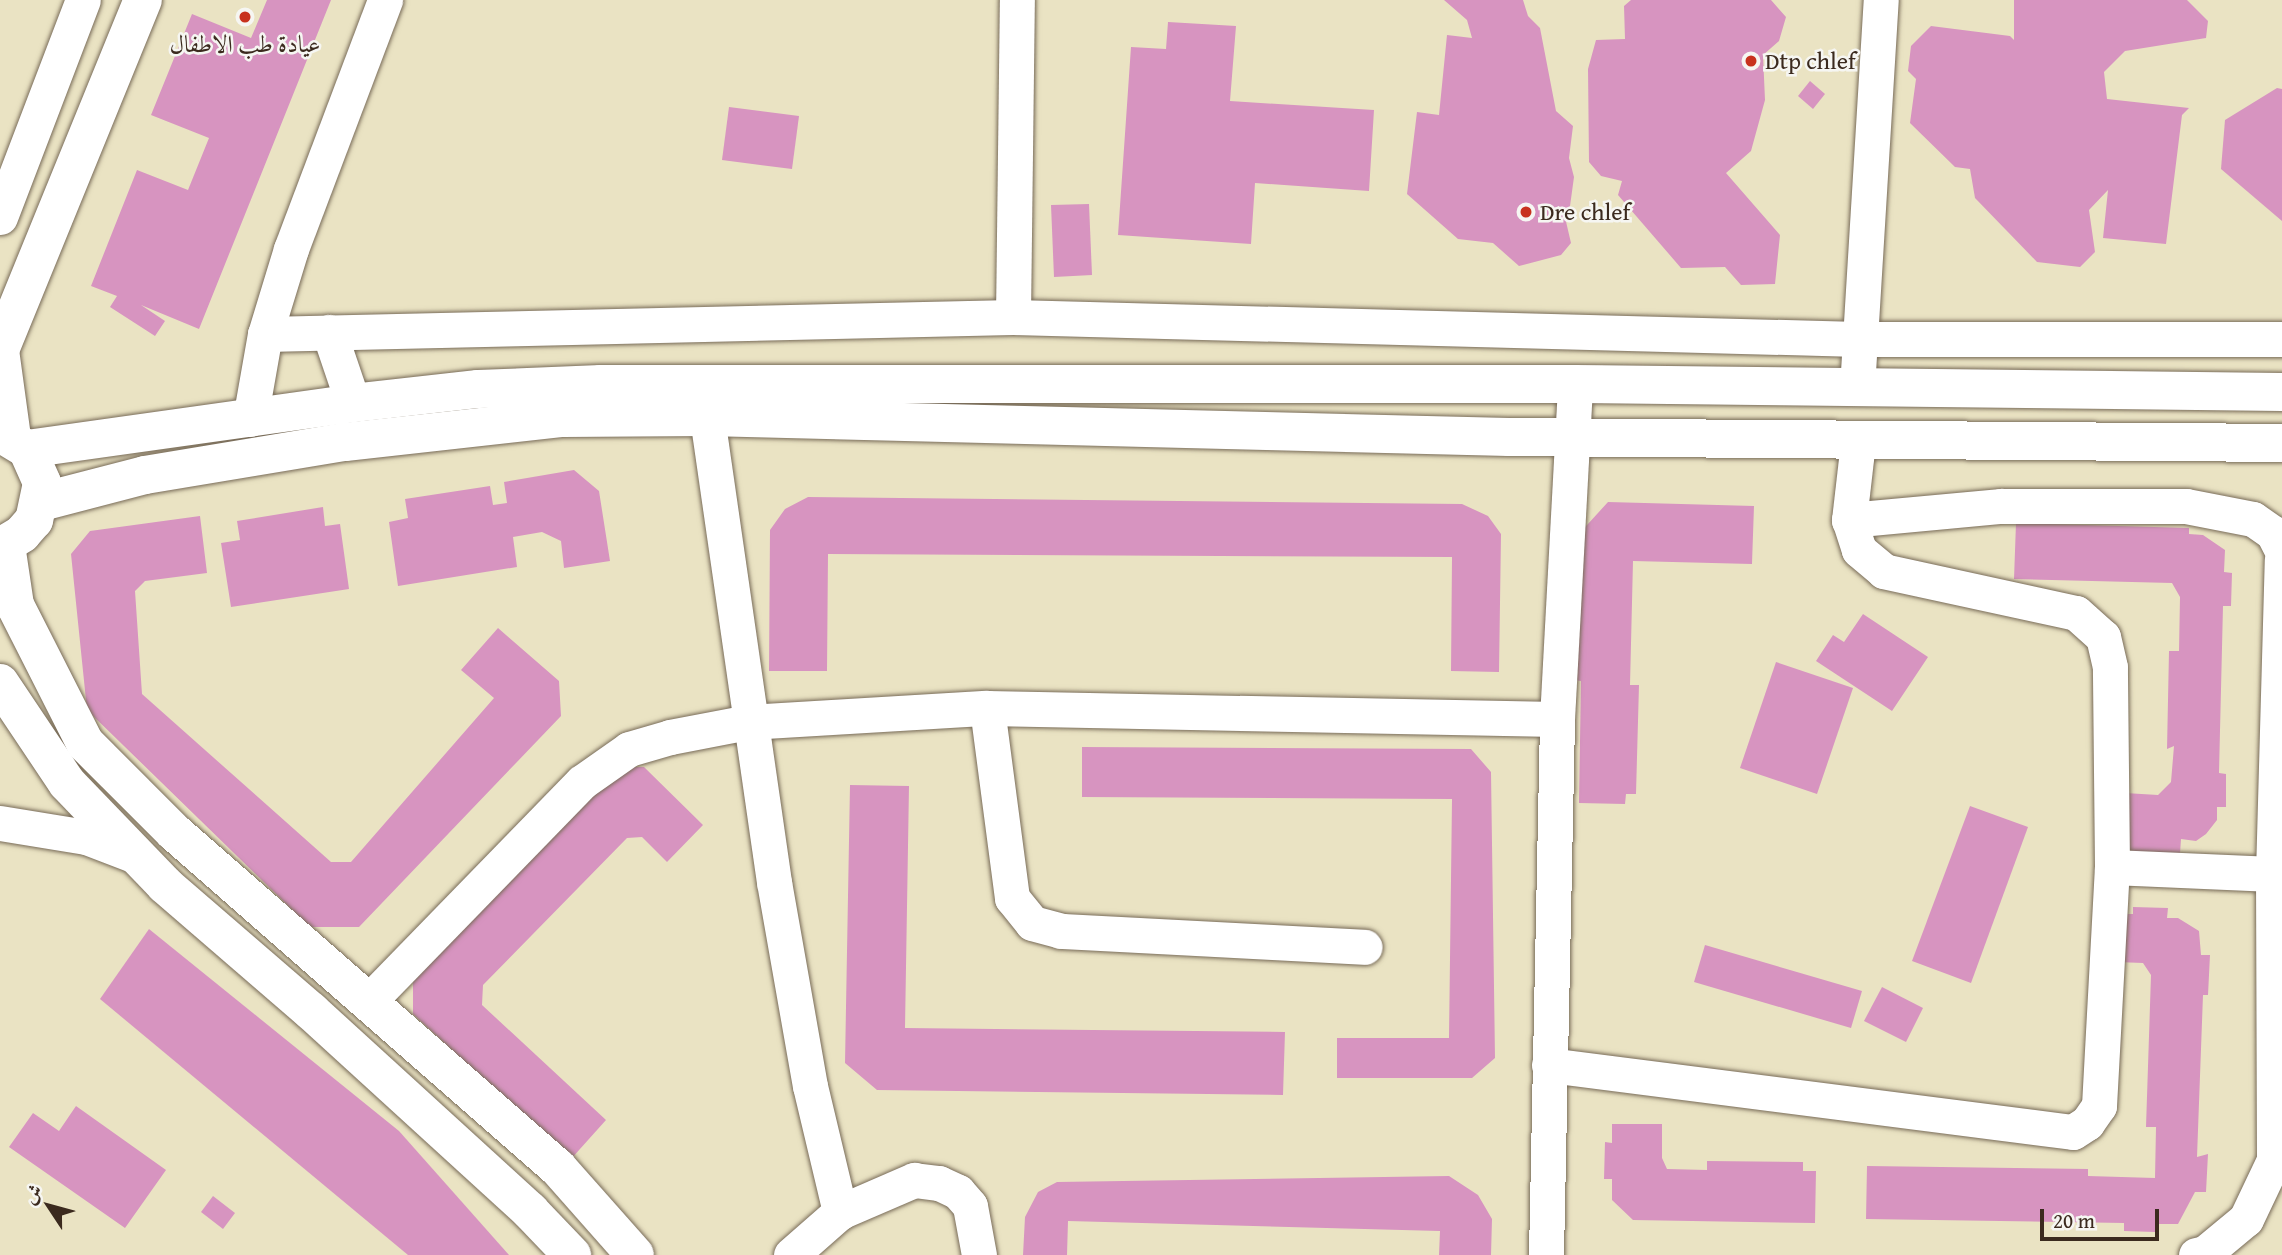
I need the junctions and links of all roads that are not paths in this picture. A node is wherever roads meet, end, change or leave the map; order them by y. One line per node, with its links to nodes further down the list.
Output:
1 (83, 0): 6 (street)
2 (143, 0): 12 (main road)
3 (385, 0): 9 (street)
4 (1017, 0): 7 (street)
5 (1881, 0): 10 (street)
6 (0, 217)
7 (1013, 317): 8 (street); 10 (street)
8 (329, 332): 9 (street); 16 (street)
9 (265, 334): 18 (street)
10 (1859, 339): 11 (street); 14 (street)
11 (2282, 339)
12 (0, 350): 20 (main road)
13 (1575, 384): 14 (main road); 16 (main road); 19 (street)
14 (1857, 388): 15 (main road)
15 (2282, 392)
16 (353, 403): 18 (main road)
17 (707, 417): 19 (main road); 23 (main road); 31 (street)
18 (250, 419): 20 (main road)
19 (1573, 438): 21 (main road); 30 (street)
20 (13, 440): 23 (main road)
21 (1858, 442): 22 (main road); 24 (street)
22 (2282, 443)
23 (41, 502): 25 (main road)
24 (1849, 520): 26 (street); 34 (street)
25 (3, 546): 37 (main road)
26 (2282, 551)
27 (2282, 560): 35 (street)
28 (2, 694): 33 (main road)
29 (987, 708): 30 (street); 31 (street); 36 (street)
30 (1557, 719): 38 (street)
31 (748, 722): 37 (street); 39 (street)
32 (0, 823): 33 (street)
33 (136, 856): 40 (main road)
34 (2112, 867): 35 (street); 38 (street)
35 (2273, 874): 45 (street)
36 (1365, 947)
37 (369, 1001): 41 (main road)
38 (1549, 1065): 44 (street)
39 (840, 1212): 42 (street); 43 (street)
40 (572, 1255)
41 (635, 1255)
42 (792, 1255)
43 (979, 1255)
44 (1546, 1255)
45 (2196, 1255)

